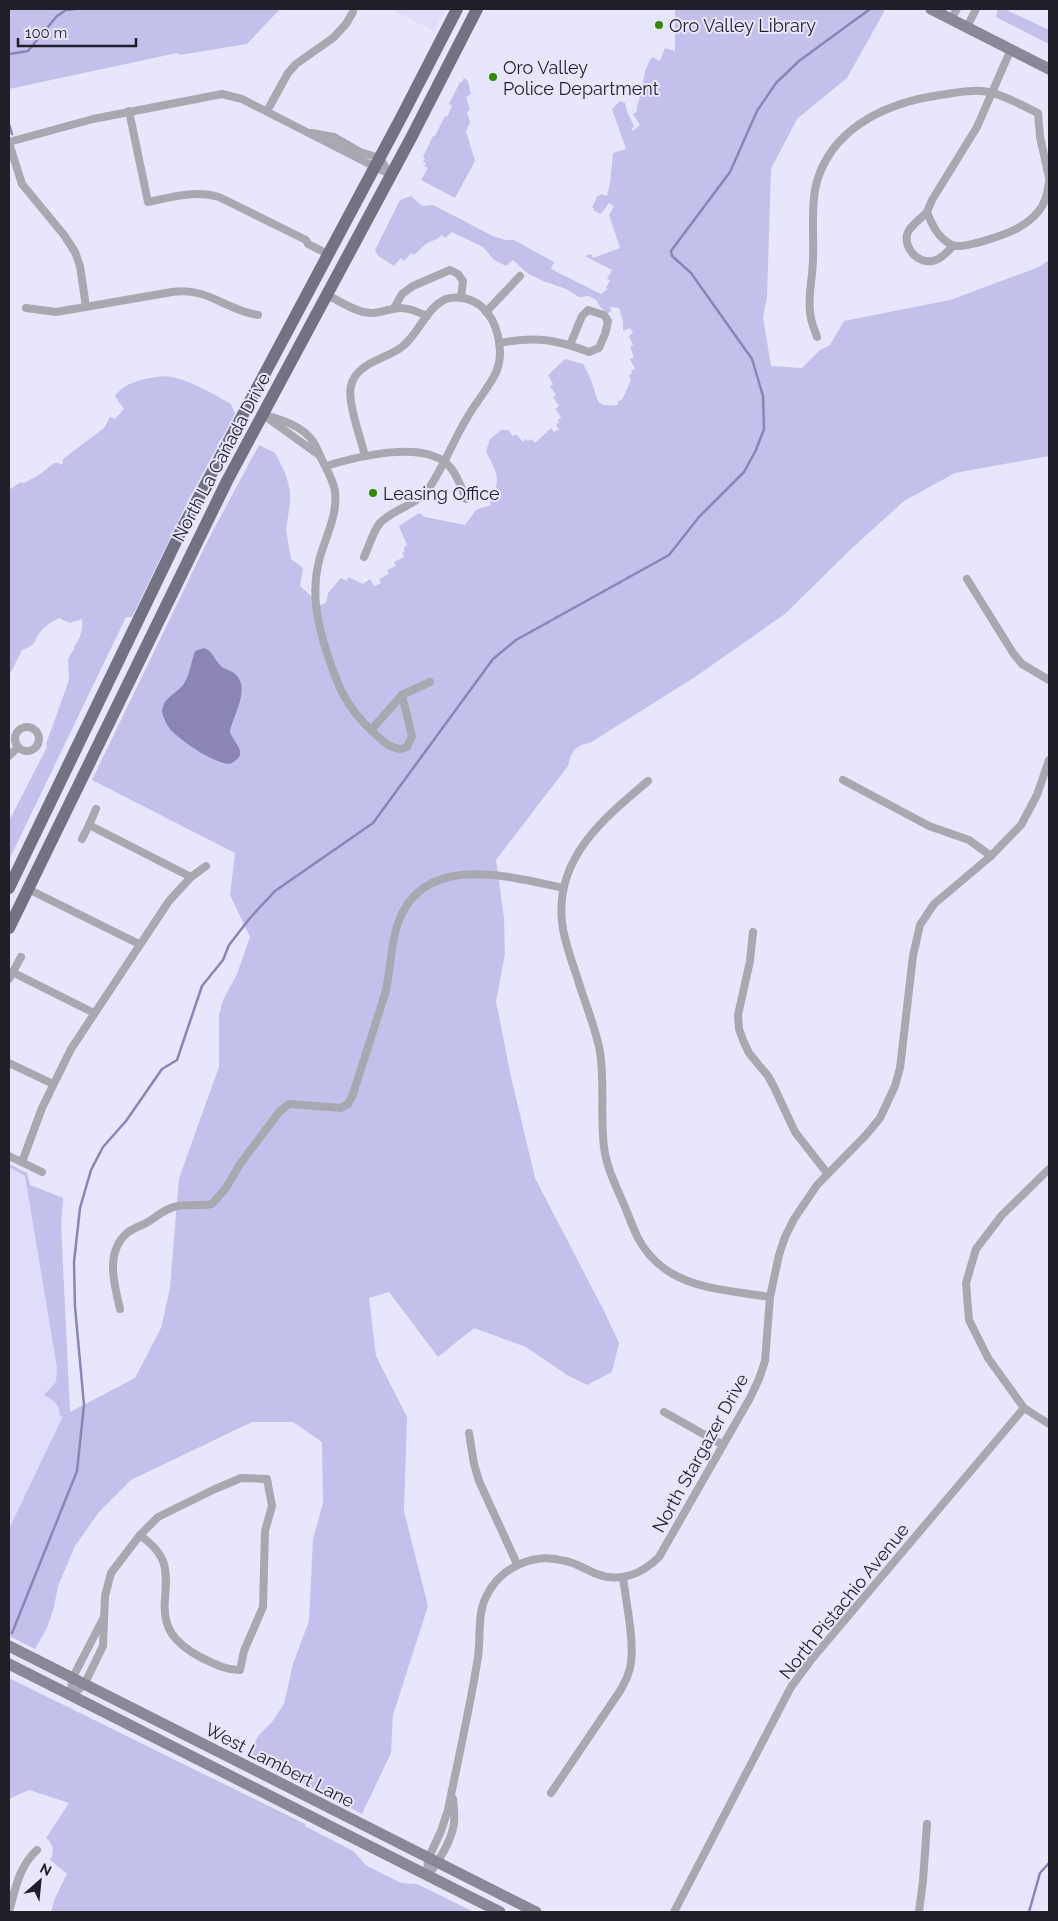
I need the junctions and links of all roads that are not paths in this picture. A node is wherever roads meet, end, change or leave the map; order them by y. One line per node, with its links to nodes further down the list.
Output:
1 (457, 9): 13 (main road, North La Cañada Drive)
2 (477, 9): 14 (main road, North La Cañada Drive)
3 (931, 9): 6 (main road)
4 (976, 9): 7 (street)
5 (353, 12): 11 (street)
6 (954, 14): 7 (main road)
7 (967, 27): 8 (main road)
8 (1011, 49): 9 (main road); 17 (street)
9 (1049, 69)
10 (129, 111): 11 (street); 12 (street); 19 (street)
11 (267, 111): 13 (street)
12 (9, 143): 23 (street)
13 (377, 163): 14 (street); 19 (main road, North La Cañada Drive)
14 (391, 175): 21 (main road, North La Cañada Drive)
15 (1049, 176): 29 (street)
16 (1049, 181): 18 (street)
17 (927, 212): 18 (street); 18 (street)
18 (953, 246)
19 (328, 254): 43 (main road, North La Cañada Drive)
20 (520, 276): 26 (street)
21 (326, 295): 25 (street); 32 (main road, North La Cañada Drive)
22 (461, 297): 25 (street); 26 (street); 28 (street)
23 (86, 307): 24 (street); 27 (street)
24 (26, 308)
25 (394, 308): 28 (street)
26 (486, 312): 30 (street)
27 (258, 315)
28 (427, 316): 33 (street)
29 (817, 337)
30 (499, 343): 31 (street); 34 (street)
31 (570, 346): 31 (street)
32 (262, 414): 35 (street); 45 (main road, North La Cañada Drive)
33 (365, 456): 34 (street); 35 (street)
34 (443, 461): 36 (street); 37 (street)
35 (326, 466): 42 (street)
36 (466, 499)
37 (364, 557)
38 (968, 579): 39 (street)
39 (1049, 680)
40 (430, 682): 41 (street)
41 (402, 695): 42 (street); 42 (street)
42 (371, 730)
43 (80, 741): 45 (main road); 56 (main road, North La Cañada Drive)
44 (18, 747): 46 (street)
45 (96, 749): 58 (main road, North La Cañada Drive)
46 (9, 756)
47 (1049, 760): 53 (street, North Stargazer Drive)
48 (843, 780): 53 (street)
49 (648, 781): 57 (street)
50 (96, 809): 51 (street)
51 (88, 825): 52 (street); 55 (street)
52 (82, 839)
53 (991, 856): 71 (street, North Stargazer Drive)
54 (206, 866): 55 (street)
55 (191, 877): 61 (street)
56 (9, 888)
57 (563, 888): 72 (street); 73 (street)
58 (28, 889): 59 (main road, North La Cañada Drive); 61 (street)
59 (9, 928)
60 (753, 932): 71 (street)
61 (139, 944): 64 (street)
62 (21, 957): 63 (street)
63 (11, 975): 64 (street)
64 (94, 1013): 66 (street)
65 (9, 1062): 66 (street)
66 (53, 1084): 68 (street)
67 (9, 1156): 68 (street)
68 (22, 1162): 70 (street)
69 (1049, 1169): 74 (street)
70 (42, 1172)
71 (828, 1173): 72 (street, North Stargazer Drive)
72 (770, 1297): 78 (street, North Stargazer Drive)
73 (120, 1309)
74 (1024, 1408): 76 (street); 96 (street, North Pistachio Avenue)
75 (664, 1412): 78 (street)
76 (1049, 1424)
77 (469, 1433): 80 (street)
78 (722, 1445): 81 (street, North Stargazer Drive)
79 (140, 1534): 79 (street); 82 (street)
80 (517, 1564): 81 (street, North Stargazer Drive); 91 (street, North Stargazer Drive)
81 (623, 1577): 88 (street)
82 (103, 1619): 85 (street); 86 (street)
83 (9, 1646): 85 (main road, West Lambert Lane)
84 (9, 1664): 87 (main road, West Lambert Lane)
85 (72, 1679): 86 (main road, West Lambert Lane); 87 (street)
86 (84, 1686): 87 (street); 91 (main road, West Lambert Lane)
87 (71, 1696): 92 (main road, West Lambert Lane)
88 (551, 1793)
89 (927, 1824): 97 (street)
90 (37, 1850): 93 (street)
91 (433, 1861): 92 (street, North Stargazer Drive); 95 (main road, West Lambert Lane)
92 (427, 1876): 94 (main road, West Lambert Lane)
93 (9, 1912)
94 (500, 1912)
95 (536, 1912)
96 (674, 1912)
97 (919, 1912)

